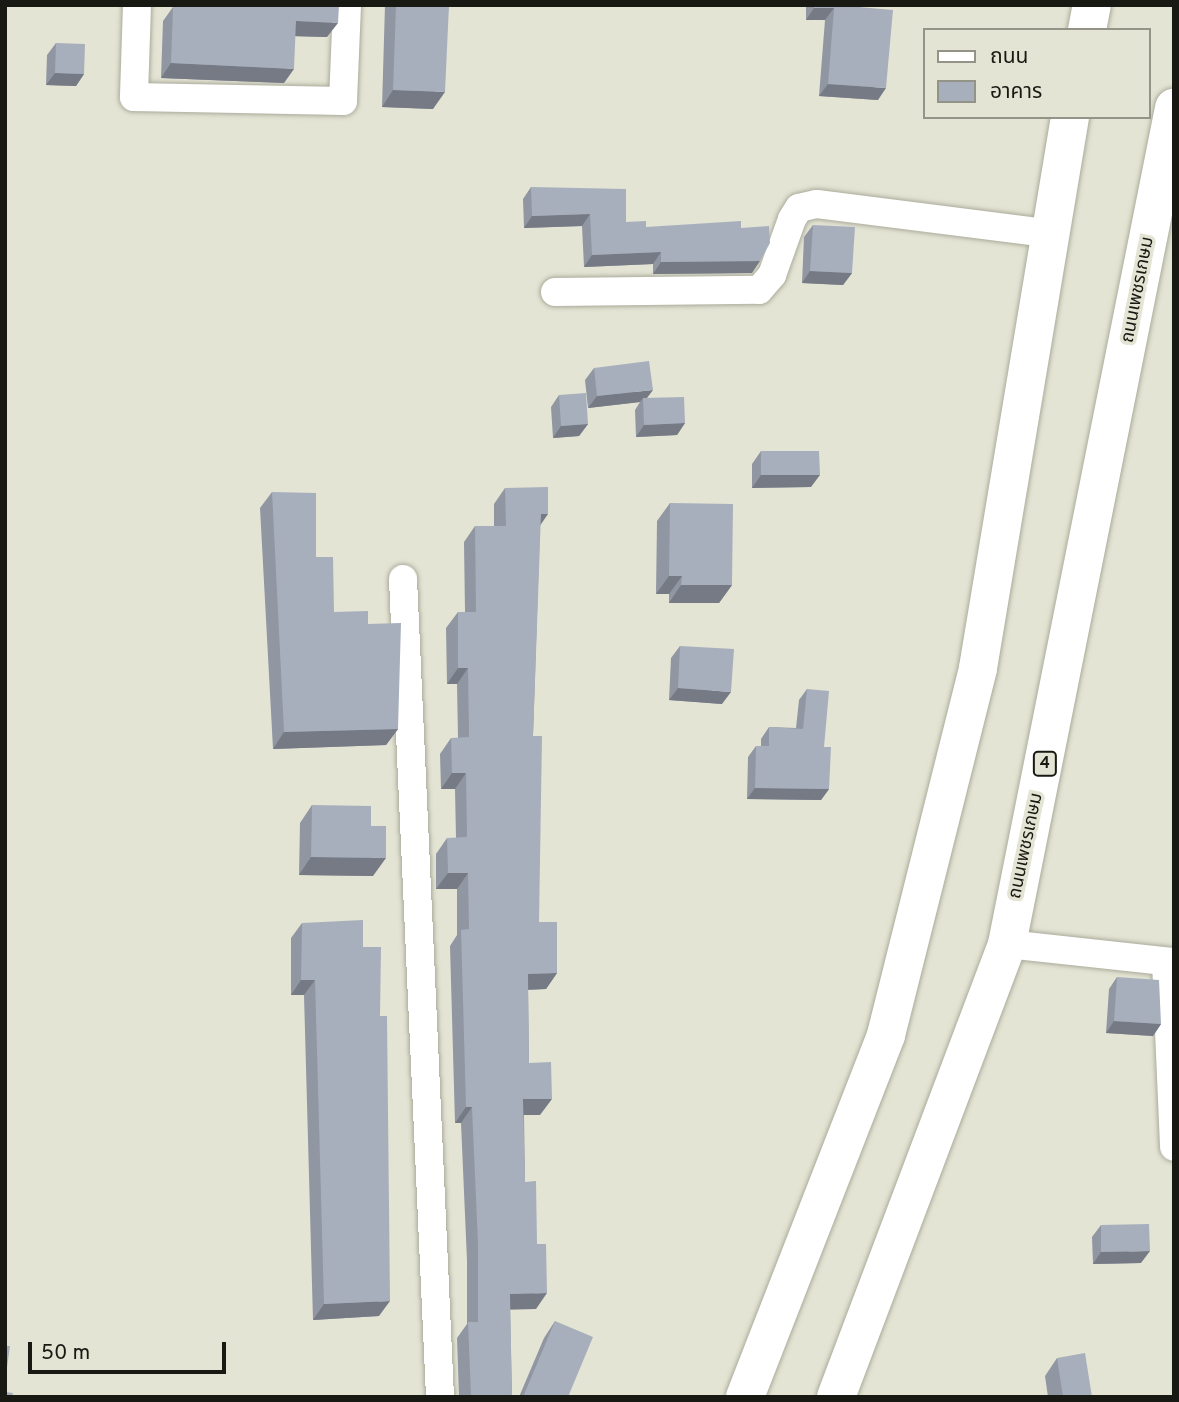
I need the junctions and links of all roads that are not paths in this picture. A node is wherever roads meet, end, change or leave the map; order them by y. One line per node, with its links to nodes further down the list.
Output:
1 (137, 5): 2 (street)
2 (347, 5)
3 (1092, 5): 4 (highway)
4 (1087, 28)
5 (1174, 108): 10 (highway, ถนนเพชรเกษม / 4)
6 (1070, 119): 7 (highway)
7 (1047, 233): 8 (street); 14 (highway)
8 (555, 292)
9 (403, 579): 13 (street)
10 (1007, 944): 11 (street); 15 (highway, ถนนเพชรเกษม / 4)
11 (1170, 962): 12 (street)
12 (1174, 1147)
13 (440, 1397)
14 (745, 1397)
15 (836, 1397)

